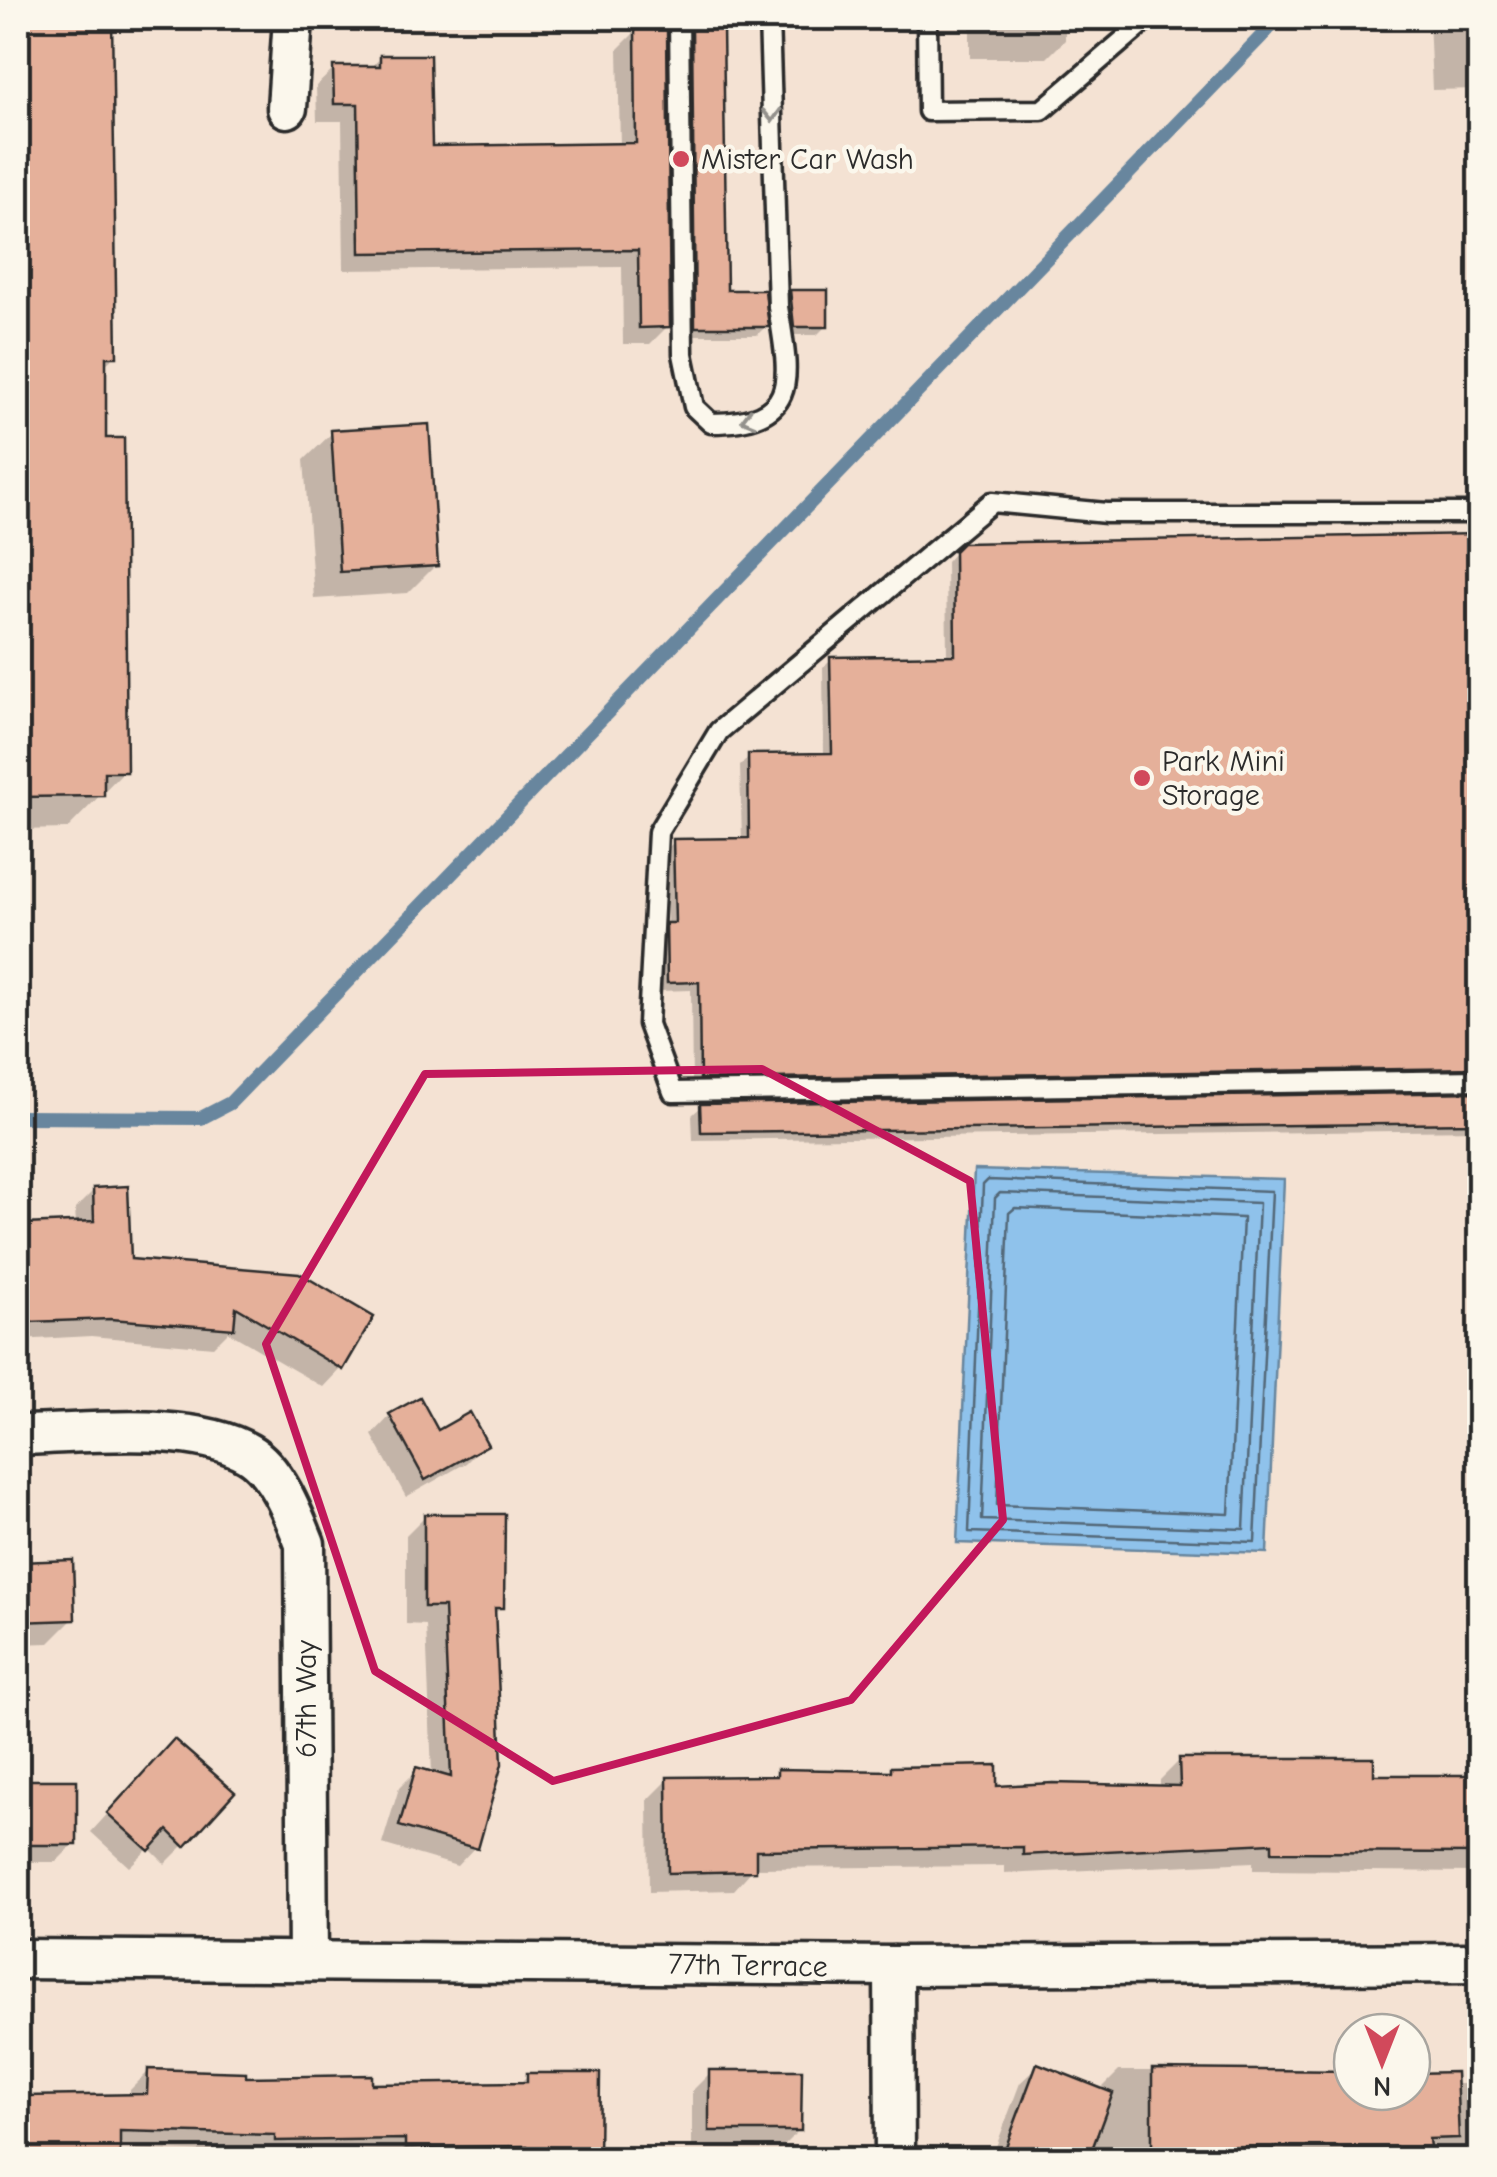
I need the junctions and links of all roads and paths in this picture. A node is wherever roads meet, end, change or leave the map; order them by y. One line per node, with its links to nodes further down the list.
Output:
1 (293, 18): 6 (street)
2 (678, 18): 3 (lane, one-way to 2)
3 (769, 18)
4 (927, 18): 5 (lane)
5 (1149, 18)
6 (287, 108)
7 (1480, 513): 8 (lane)
8 (1480, 1080)
9 (18, 1435): 11 (street, 67th Way)
10 (18, 1960): 11 (street, 77th Terrace)
11 (308, 1960): 13 (street, 77th Terrace)
12 (1480, 1963): 13 (street, 77th Terrace)
13 (894, 1966): 14 (street)
14 (894, 2160)

